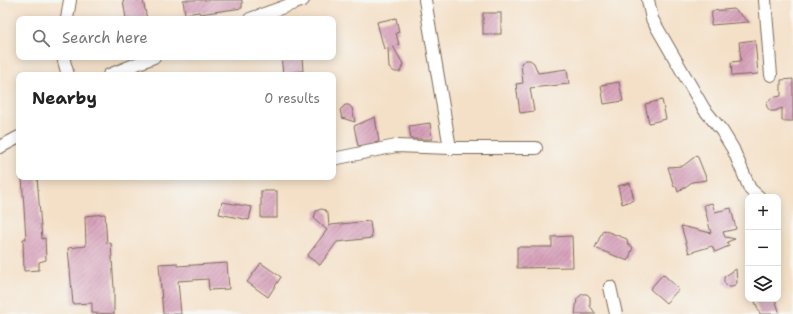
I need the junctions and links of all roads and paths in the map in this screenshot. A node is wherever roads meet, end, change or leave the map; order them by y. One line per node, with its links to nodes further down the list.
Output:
1 (70, 0): 6 (street)
2 (302, 0): 7 (street)
3 (425, 0): 16 (street)
4 (648, 0): 19 (street)
5 (765, 0): 13 (street)
6 (67, 16)
7 (258, 16)
8 (64, 60): 11 (street)
9 (150, 60): 10 (street)
10 (140, 69): 12 (street)
11 (67, 72)
12 (124, 72)
13 (771, 75)
14 (16, 139): 15 (street)
15 (0, 147)
16 (450, 148): 17 (street); 18 (street)
17 (536, 148)
18 (336, 158)
19 (756, 194)
20 (610, 287): 21 (street)
21 (616, 314)

